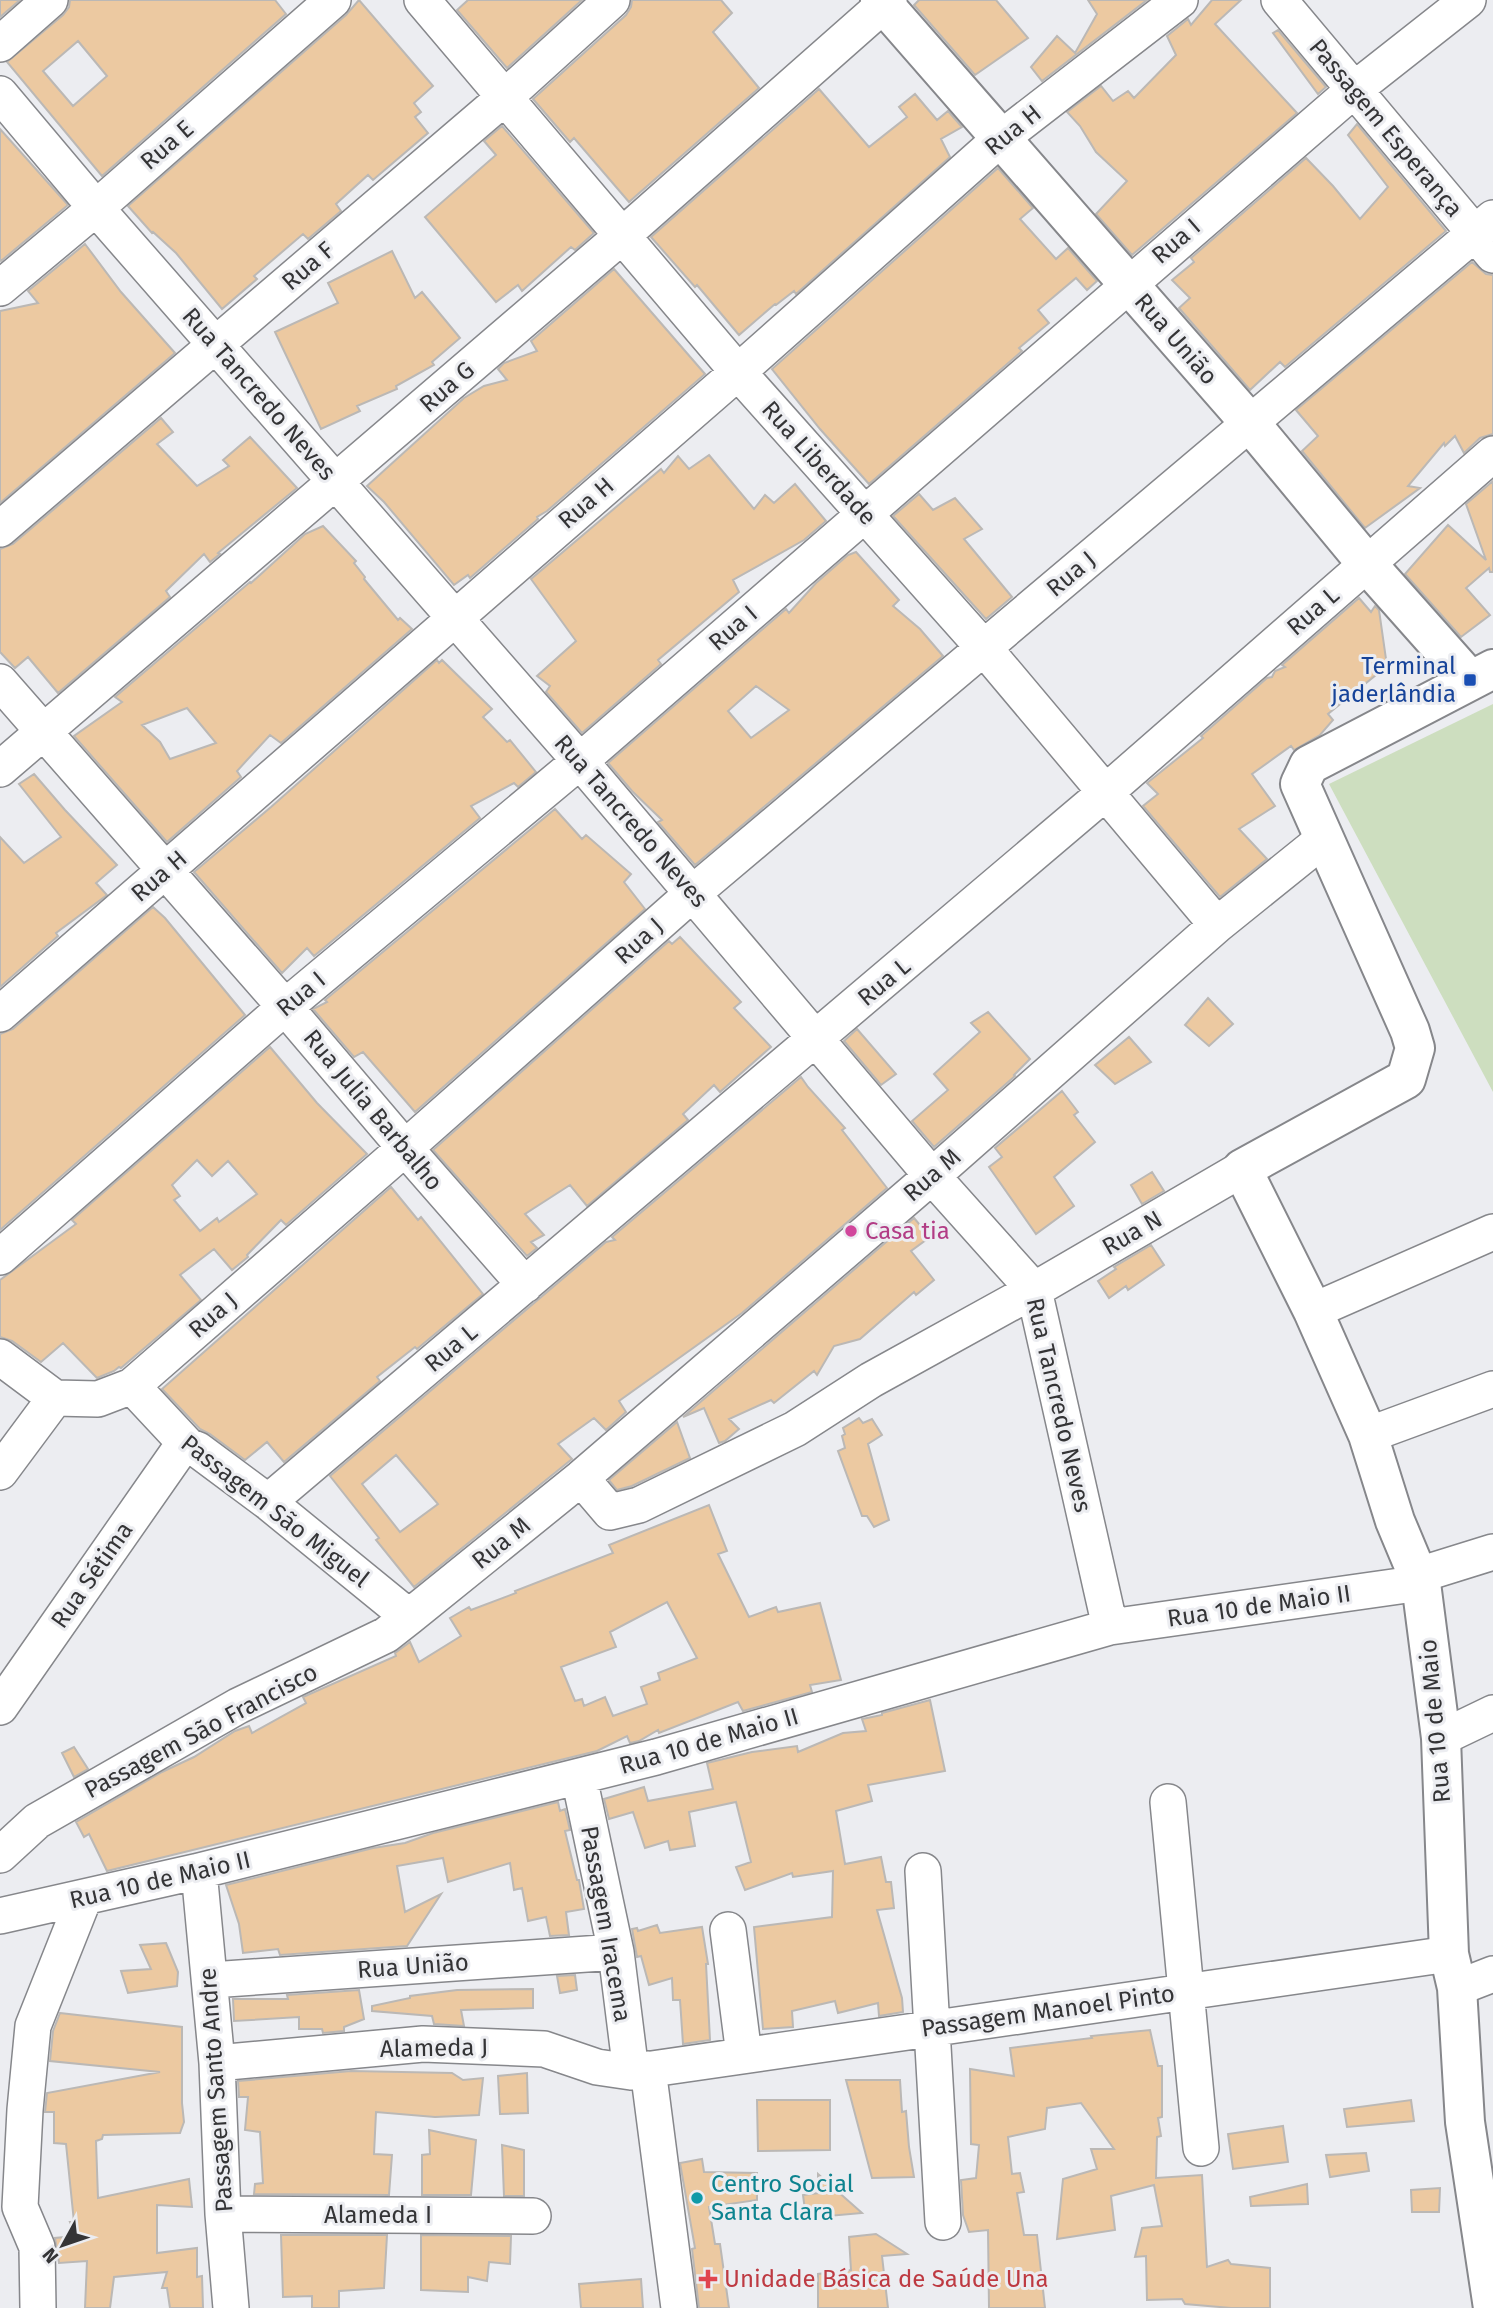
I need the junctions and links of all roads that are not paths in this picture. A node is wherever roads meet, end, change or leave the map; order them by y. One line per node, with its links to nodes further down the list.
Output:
1 (51, 0): 9 (street)
2 (333, 0): 14 (street, Rua E)
3 (422, 0): 12 (street, Rua Liberdade)
4 (612, 0): 12 (street, Rua F)
5 (1180, 0): 13 (street, Rua H)
6 (1279, 0): 10 (street, Passagem Esperança)
7 (1468, 0): 10 (street, Rua I)
8 (884, 1): 13 (main road, Rua União); 15 (street, Rua G)
9 (0, 44)
10 (1354, 89): 16 (street, Passagem Esperança); 17 (street, Rua I)
11 (0, 94): 14 (street, Rua Tancredo Neves)
12 (505, 97): 15 (street, Rua Liberdade); 19 (street, Rua F)
13 (1000, 139): 17 (main road, Rua União); 20 (street, Rua H)
14 (96, 208): 18 (street, Rua E); 19 (street, Rua Tancredo Neves)
15 (623, 235): 20 (street, Rua Liberdade); 23 (street, Rua G)
16 (1487, 236): 21 (street)
17 (1127, 284): 21 (main road, Rua União); 24 (street, Rua I)
18 (0, 288)
19 (217, 344): 23 (street, Rua Tancredo Neves); 25 (street, Rua F)
20 (738, 372): 24 (street, Rua Liberdade); 27 (street, Rua H)
21 (1250, 423): 26 (main road, Rua União); 28 (street, Rua J)
22 (1493, 454): 26 (street, Rua L)
23 (335, 483): 27 (street, Rua Tancredo Neves); 31 (street, Rua G)
24 (864, 513): 28 (street, Rua Liberdade); 32 (street, Rua I)
25 (0, 529)
26 (1367, 564): 29 (main road, Rua União); 34 (street, Rua L)
27 (454, 617): 32 (street, Rua Tancredo Neves); 36 (street, Rua H)
28 (984, 648): 34 (street, Rua Liberdade); 37 (street, Rua J)
29 (1482, 675): 35 (main road, Rua N)
30 (0, 682): 31 (street, Rua Julia Barbalho)
31 (42, 732): 33 (street, Rua G); 36 (street, Rua Julia Barbalho)
32 (580, 761): 37 (street, Rua Tancredo Neves); 39 (street, Rua I)
33 (0, 769)
34 (1107, 792): 38 (street, Rua Liberdade); 41 (street, Rua L)
35 (1325, 838): 38 (street, Rua M); 43 (main road, Rua N)
36 (165, 871): 39 (street, Rua Julia Barbalho); 40 (street, Rua H)
37 (693, 893): 41 (street, Rua Tancredo Neves); 42 (street, Rua J)
38 (1217, 925): 44 (street, Rua M)
39 (285, 1007): 42 (street, Rua Julia Barbalho); 46 (street, Rua I)
40 (0, 1014)
41 (817, 1039): 44 (street, Rua Tancredo Neves); 47 (street, Rua L)
42 (405, 1149): 47 (street, Rua Julia Barbalho); 51 (street, Rua J)
43 (1242, 1169): 48 (street, Rua N); 49 (main road, Rua 10 de Maio)
44 (932, 1176): 48 (street, Rua Tancredo Neves); 57 (street, Rua M)
45 (1493, 1232): 49 (street)
46 (0, 1257)
47 (525, 1285): 58 (street, Rua L)
48 (1034, 1290): 57 (street, Rua N); 62 (street, Rua Tancredo Neves)
49 (1313, 1311): 54 (main road, Rua 10 de Maio)
50 (0, 1357): 53 (street)
51 (132, 1386): 53 (street); 55 (street, Passagem São Miguel)
52 (1493, 1389): 54 (street)
53 (55, 1398): 56 (street)
54 (1368, 1435): 60 (main road, Rua 10 de Maio)
55 (188, 1446): 58 (street, Passagem São Miguel); 63 (street, Rua Sétima)
56 (0, 1472)
57 (581, 1478): 61 (street, Rua M)
58 (268, 1502): 61 (street, Passagem São Miguel)
59 (1493, 1552): 60 (street, Rua 10 de Maio II)
60 (1420, 1579): 62 (street, Rua 10 de Maio II); 65 (main road, Rua 10 de Maio)
61 (409, 1617): 68 (street, Passagem São Francisco)
62 (1110, 1627): 66 (street, Rua 10 de Maio II)
63 (0, 1707)
64 (1493, 1713): 65 (street)
65 (1441, 1738): 75 (main road, Rua 10 de Maio)
66 (579, 1777): 69 (street, Rua 10 de Maio II); 74 (street, Passagem Iracema)
67 (1168, 1802): 78 (street)
68 (0, 1855)
69 (199, 1871): 71 (street, Rua 10 de Maio II); 77 (street, Passagem Santo Andre)
70 (923, 1871): 79 (street)
71 (84, 1898): 72 (street, Rua 10 de Maio II); 87 (street)
72 (0, 1916)
73 (728, 1930): 80 (street)
74 (616, 1952): 77 (street, Rua União); 82 (street, Passagem Iracema)
75 (1453, 1971): 76 (street, Passagem Manoel Pinto); 78 (street, Passagem Manoel Pinto); 90 (main road, Rua 10 de Maio)
76 (1493, 1975)
77 (211, 1980): 81 (street, Passagem Santo Andre)
78 (1185, 1991): 79 (street, Passagem Manoel Pinto); 83 (street)
79 (932, 2028): 80 (street, Passagem Manoel Pinto); 86 (street)
80 (744, 2055): 82 (street, Passagem Manoel Pinto)
81 (217, 2063): 82 (street, Alameda J); 84 (street, Passagem Santo Andre)
82 (639, 2070): 89 (street, Passagem Iracema)
83 (1201, 2148)
84 (223, 2214): 85 (street, Alameda I); 88 (street, Passagem Santo Andre)
85 (533, 2216)
86 (943, 2222)
87 (38, 2308)
88 (231, 2308)
89 (679, 2308)
90 (1493, 2308)

